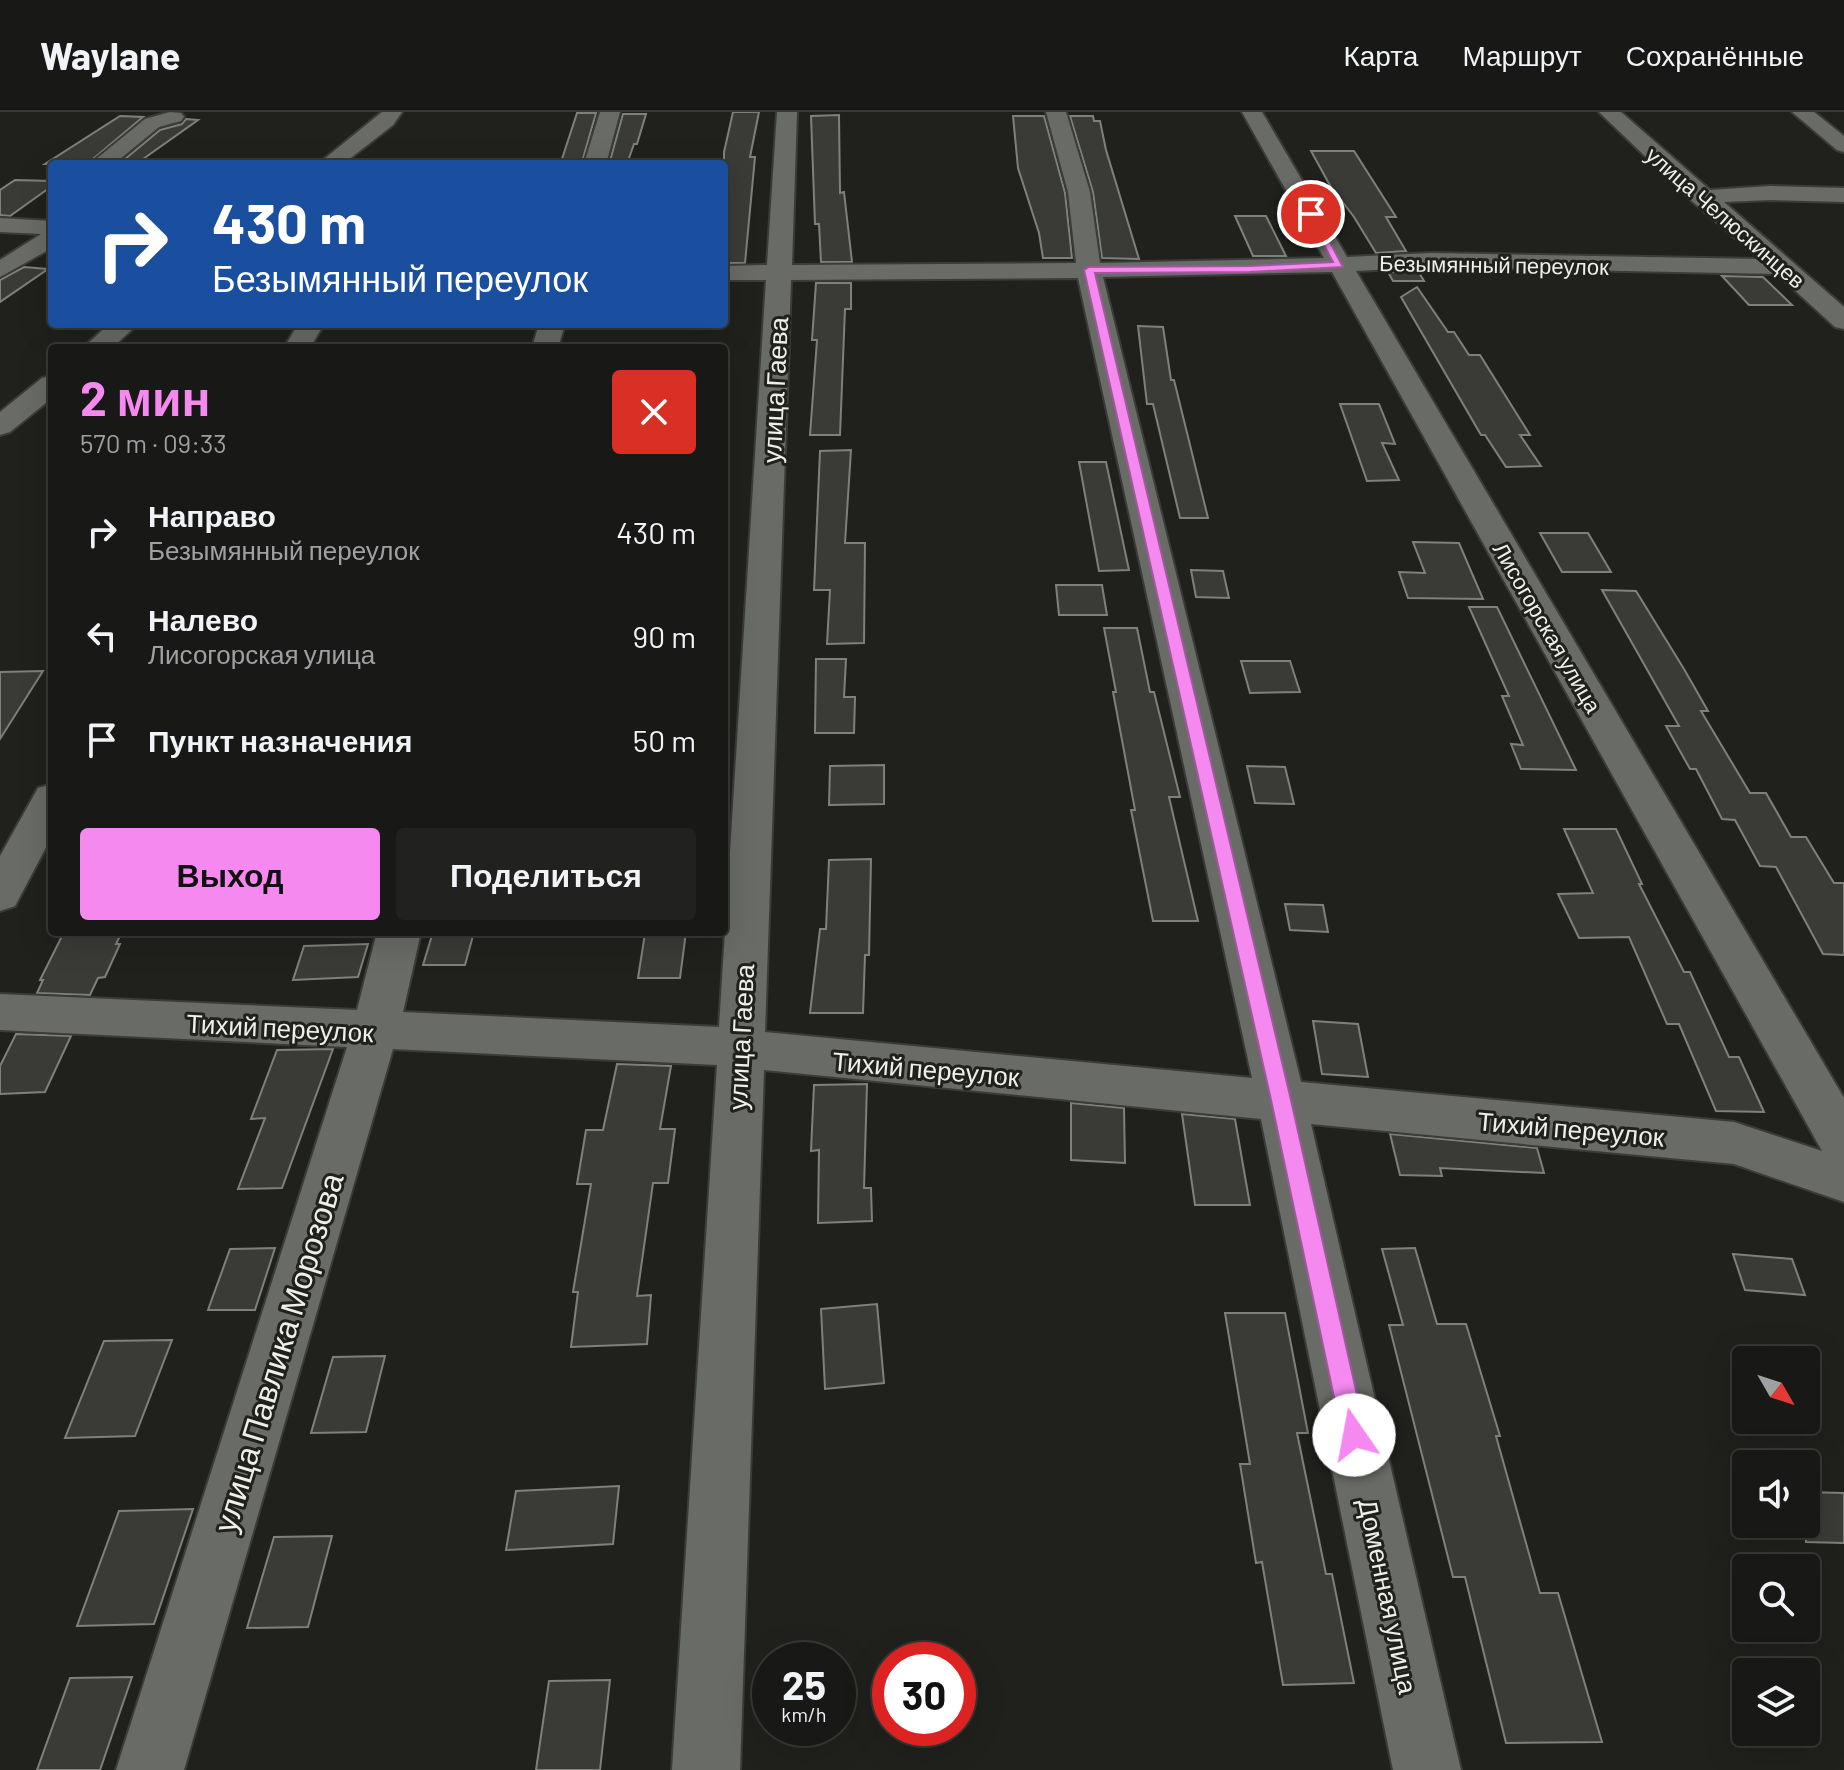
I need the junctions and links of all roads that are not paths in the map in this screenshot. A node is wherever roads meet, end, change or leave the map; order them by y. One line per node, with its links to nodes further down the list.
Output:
1 (392, 112): 11 (street)
2 (610, 112): 12 (street)
3 (787, 112): 25 (street, улица Гаева)
4 (1056, 112): 23 (street, Доменная улица)
5 (1252, 112): 20 (street, Лисогорская улица)
6 (1609, 112): 14 (street, улица Челюскинцев)
7 (1802, 112): 9 (street)
8 (174, 117): 10 (street)
9 (1844, 146)
10 (106, 160)
11 (334, 160)
12 (596, 160)
13 (1844, 195): 14 (street)
14 (1701, 197): 21 (street, улица Челюскинцев)
15 (48, 207): 17 (street)
16 (0, 225): 17 (street)
17 (24, 226): 18 (street)
18 (48, 228)
19 (48, 240): 22 (street)
20 (1340, 264): 21 (street, Безымянный переулок); 23 (street, Безымянный переулок); 38 (street, Лисогорская улица)
21 (1784, 267): 26 (street, улица Челюскинцев)
22 (0, 270)
23 (1089, 270): 25 (street, Безымянный переулок); 37 (street, Доменная улица)
24 (728, 273): 25 (street, Безымянный переулок)
25 (781, 273): 36 (street, улица Гаева)
26 (1844, 321)
27 (120, 328): 28 (street)
28 (101, 344)
29 (48, 387): 30 (street)
30 (0, 426)
31 (48, 805): 32 (street)
32 (0, 895)
33 (398, 936): 35 (street, улица Павлика Морозова)
34 (0, 1012): 35 (street, Тихий переулок)
35 (375, 1032): 36 (street, Тихий переулок); 40 (street, улица Павлика Морозова)
36 (739, 1047): 37 (street, Тихий переулок); 41 (street, улица Гаева)
37 (1281, 1100): 39 (street, Тихий переулок); 42 (street, Доменная улица)
38 (1844, 1143)
39 (1844, 1180)
40 (150, 1770)
41 (706, 1770)
42 (1427, 1770)

